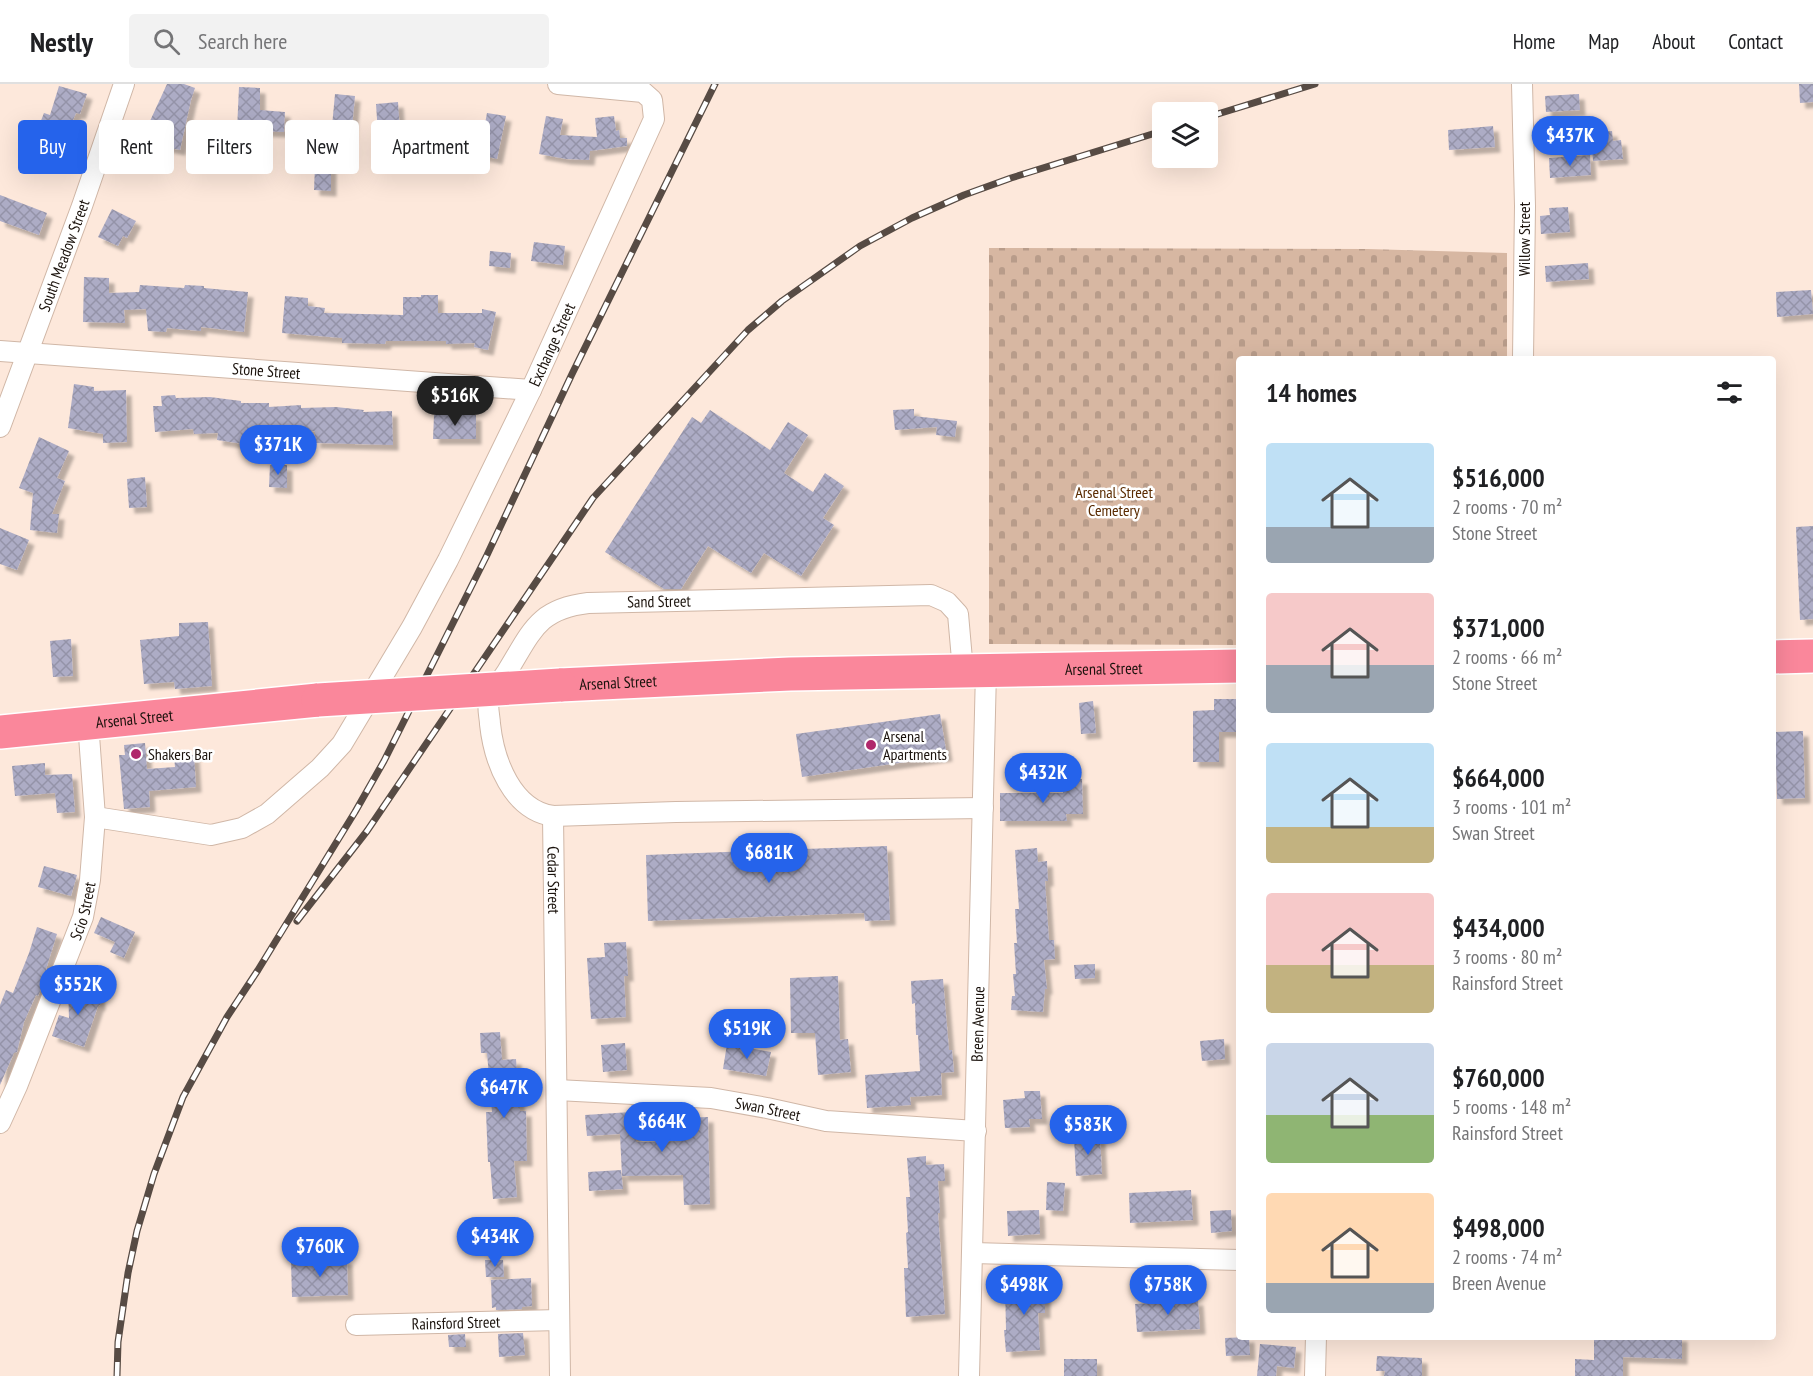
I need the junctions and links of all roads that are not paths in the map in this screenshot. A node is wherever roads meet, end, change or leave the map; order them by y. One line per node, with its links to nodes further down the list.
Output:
1 (124, 84): 5 (street, South Meadow Street)
2 (1522, 84): 6 (street, Willow Street)
3 (566, 85): 7 (street, Exchange Street)
4 (0, 351): 5 (street, Stone Street)
5 (26, 353): 7 (street, Stone Street); 8 (street, South Meadow Street)
6 (1523, 356)
7 (531, 390): 17 (street, Exchange Street)
8 (0, 427)
9 (1813, 656): 10 (highway)
10 (1776, 657)
11 (1236, 666): 12 (highway, Arsenal Street)
12 (974, 671): 13 (highway, Arsenal Street, bridge); 15 (street, Breen Avenue); 16 (street, Sand Street)
13 (88, 722): 14 (highway, Arsenal Street); 17 (street, Scio Street)
14 (0, 732)
15 (983, 808): 16 (street); 20 (street, Breen Avenue)
16 (553, 816): 18 (street, Cedar Street)
17 (95, 817): 19 (street, Scio Street)
18 (557, 1090): 20 (street, Swan Street); 23 (street, Cedar Street)
19 (0, 1122)
20 (976, 1131): 21 (street, Breen Avenue)
21 (973, 1253): 22 (street); 27 (street, Breen Avenue)
22 (1236, 1260)
23 (559, 1320): 24 (street, Rainsford Street); 26 (street, Cedar Street)
24 (356, 1325)
25 (1316, 1340): 28 (street)
26 (560, 1376)
27 (969, 1376)
28 (1315, 1376)

